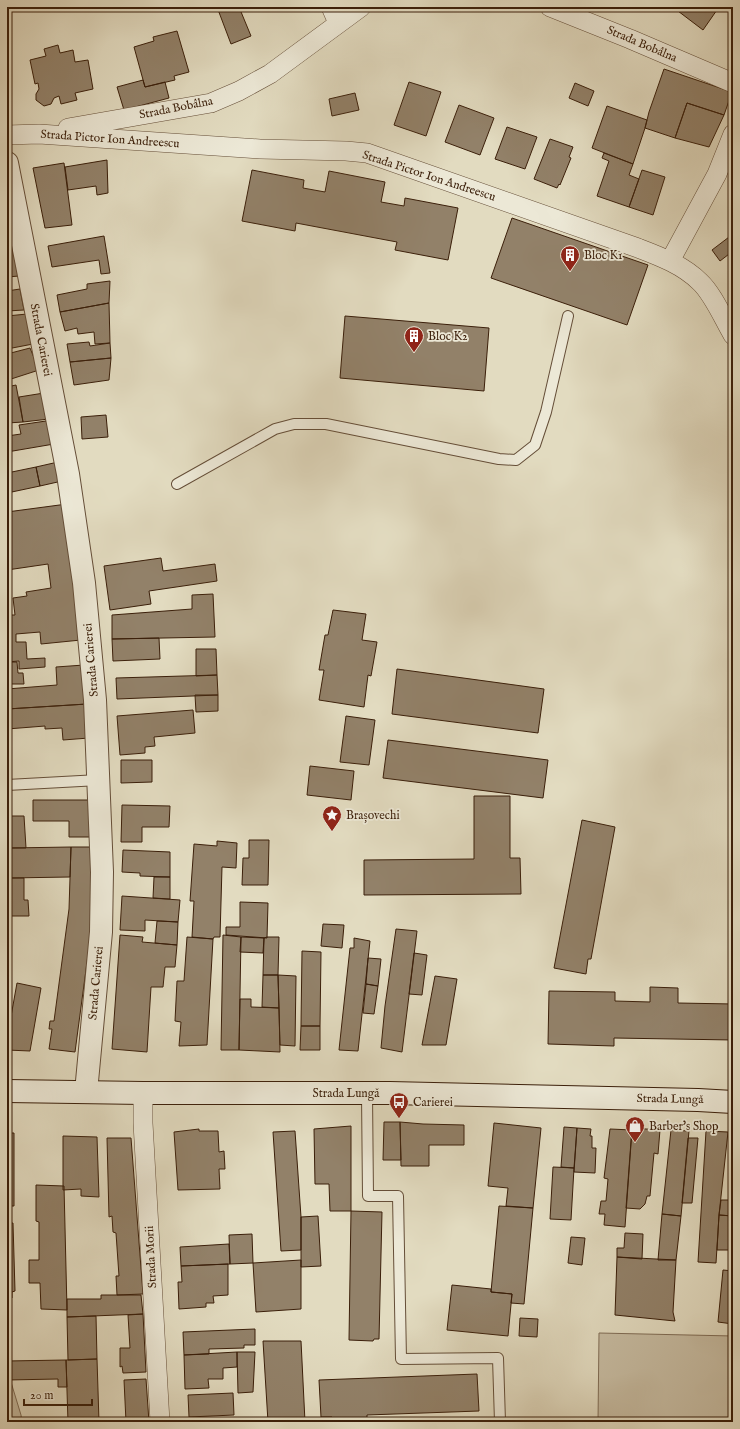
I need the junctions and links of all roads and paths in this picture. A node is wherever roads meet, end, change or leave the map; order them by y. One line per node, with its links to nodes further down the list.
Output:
1 (361, 7): 3 (street, Strada Bobâlna)
2 (550, 7): 4 (street, Strada Bobâlna)
3 (334, 15): 5 (street, Strada Bobâlna)
4 (733, 83)
5 (39, 134): 7 (street, Strada Pictor Ion Andreescu); 10 (street, Strada Pictor Ion Andreescu)
6 (733, 134): 10 (street)
7 (7, 135)
8 (7, 163): 9 (street, Strada Carierei)
9 (14, 234): 14 (street, Strada Carierei)
10 (670, 261): 12 (street, Strada Pictor Ion Andreescu)
11 (568, 316): 13 (lane)
12 (733, 335)
13 (177, 484)
14 (99, 780): 15 (lane); 17 (street, Strada Carierei)
15 (7, 785)
16 (7, 1091): 17 (street, Strada Lungă)
17 (86, 1092): 18 (street, Strada Lungă)
18 (143, 1093): 19 (street, Strada Lungă); 21 (street, Strada Morii)
19 (367, 1094): 20 (street, Strada Lungă); 22 (lane)
20 (733, 1102)
21 (160, 1422)
22 (500, 1422)

